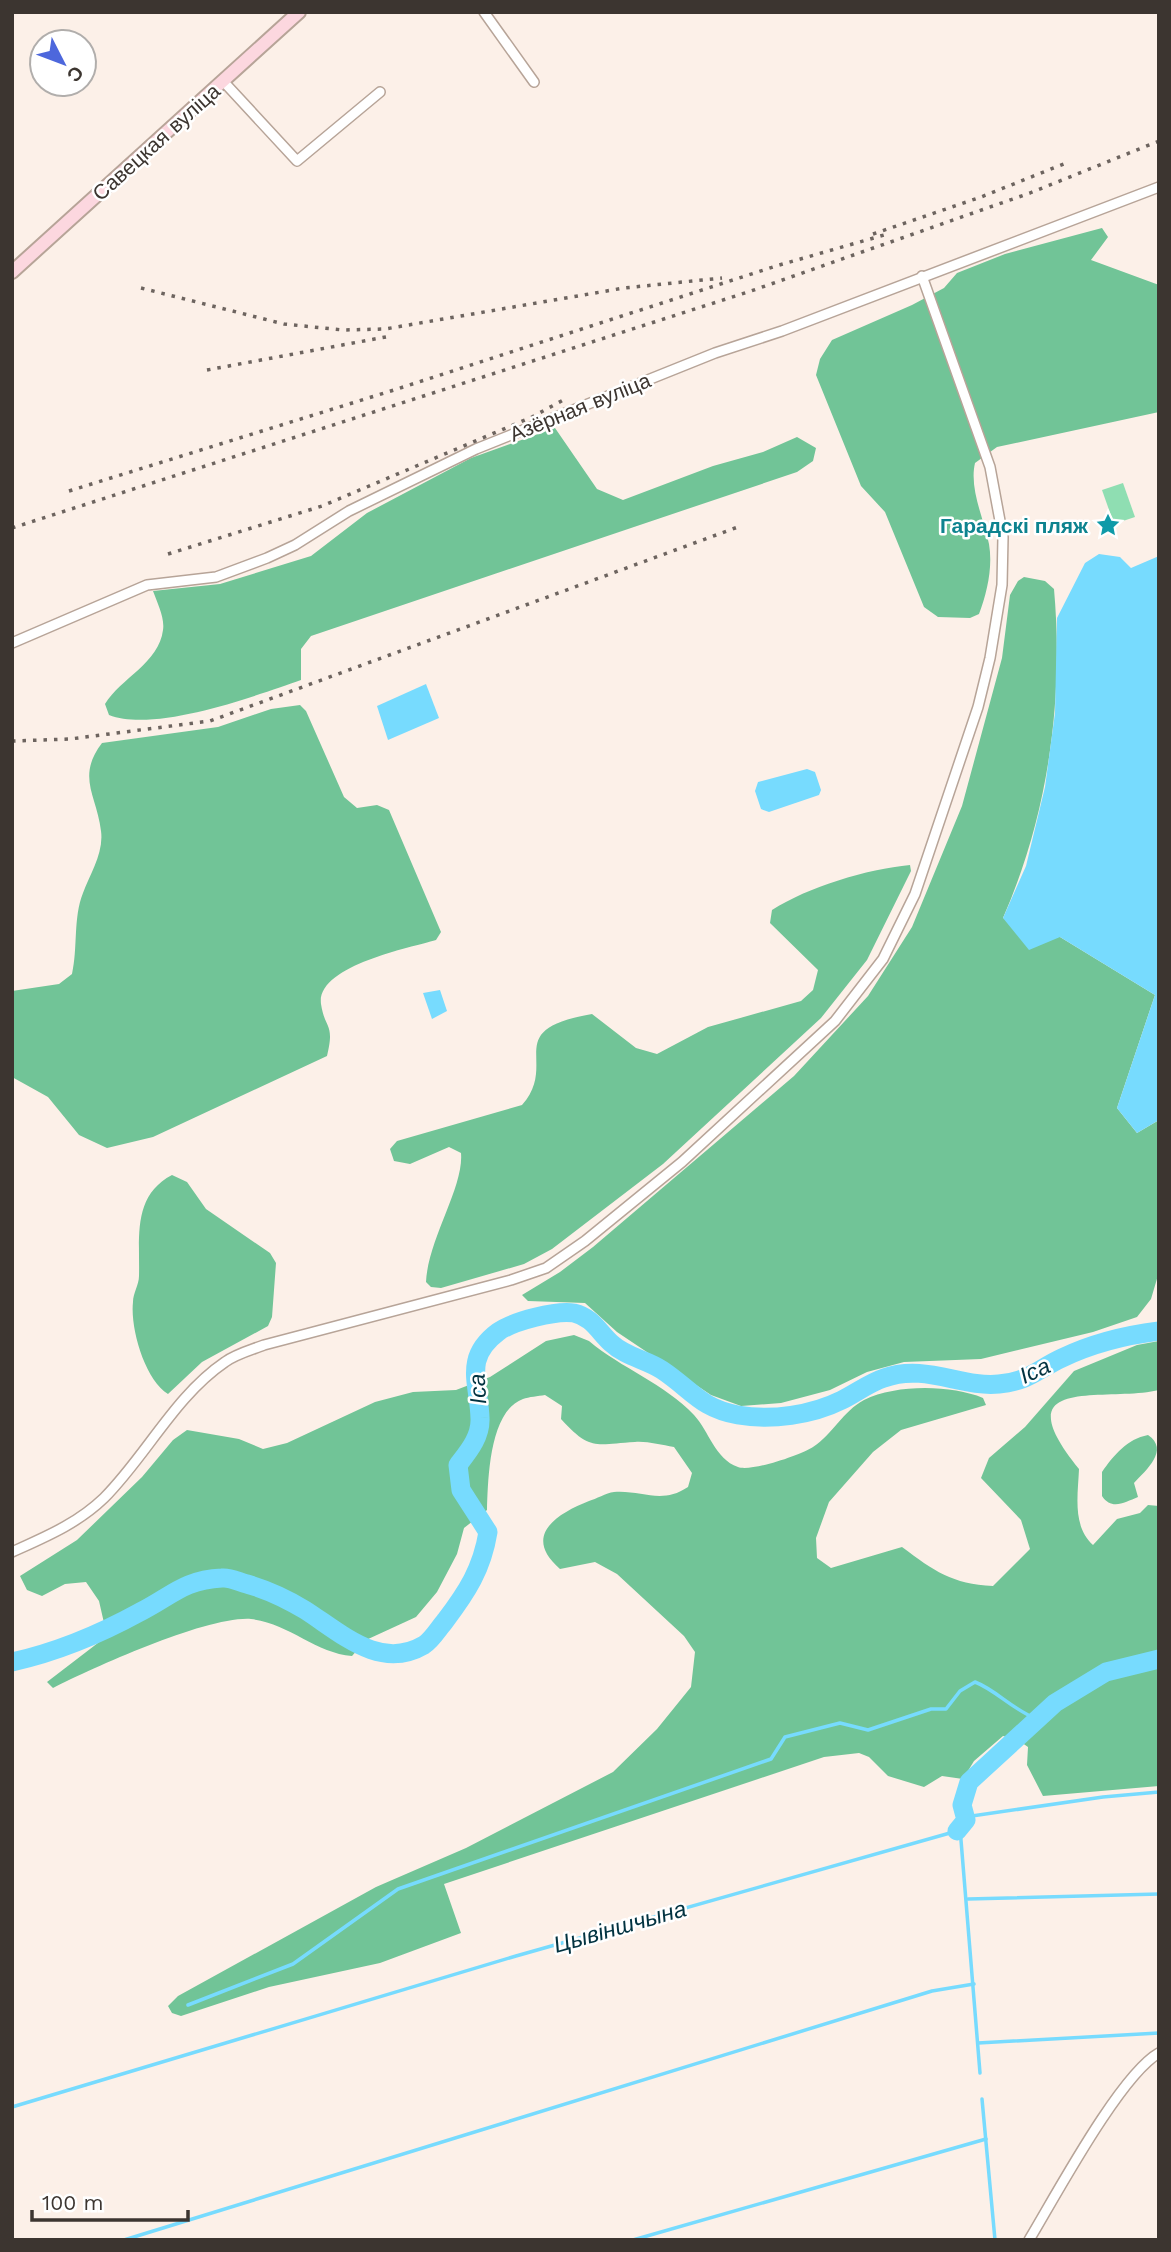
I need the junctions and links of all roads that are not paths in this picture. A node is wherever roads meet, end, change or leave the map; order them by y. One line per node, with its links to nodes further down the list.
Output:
1 (299, 12): 3 (main road, Савецкая вуліца)
2 (484, 12): 4 (street)
3 (223, 81): 5 (street); 7 (main road, Савецкая вуліца)
4 (534, 82)
5 (380, 92)
6 (1159, 187): 8 (street, Азёрная вуліца)
7 (12, 272)
8 (922, 276): 9 (street, Азёрная вуліца); 10 (street)
9 (12, 643)
10 (12, 1552)
11 (1159, 2053): 12 (street)
12 (1028, 2240)

